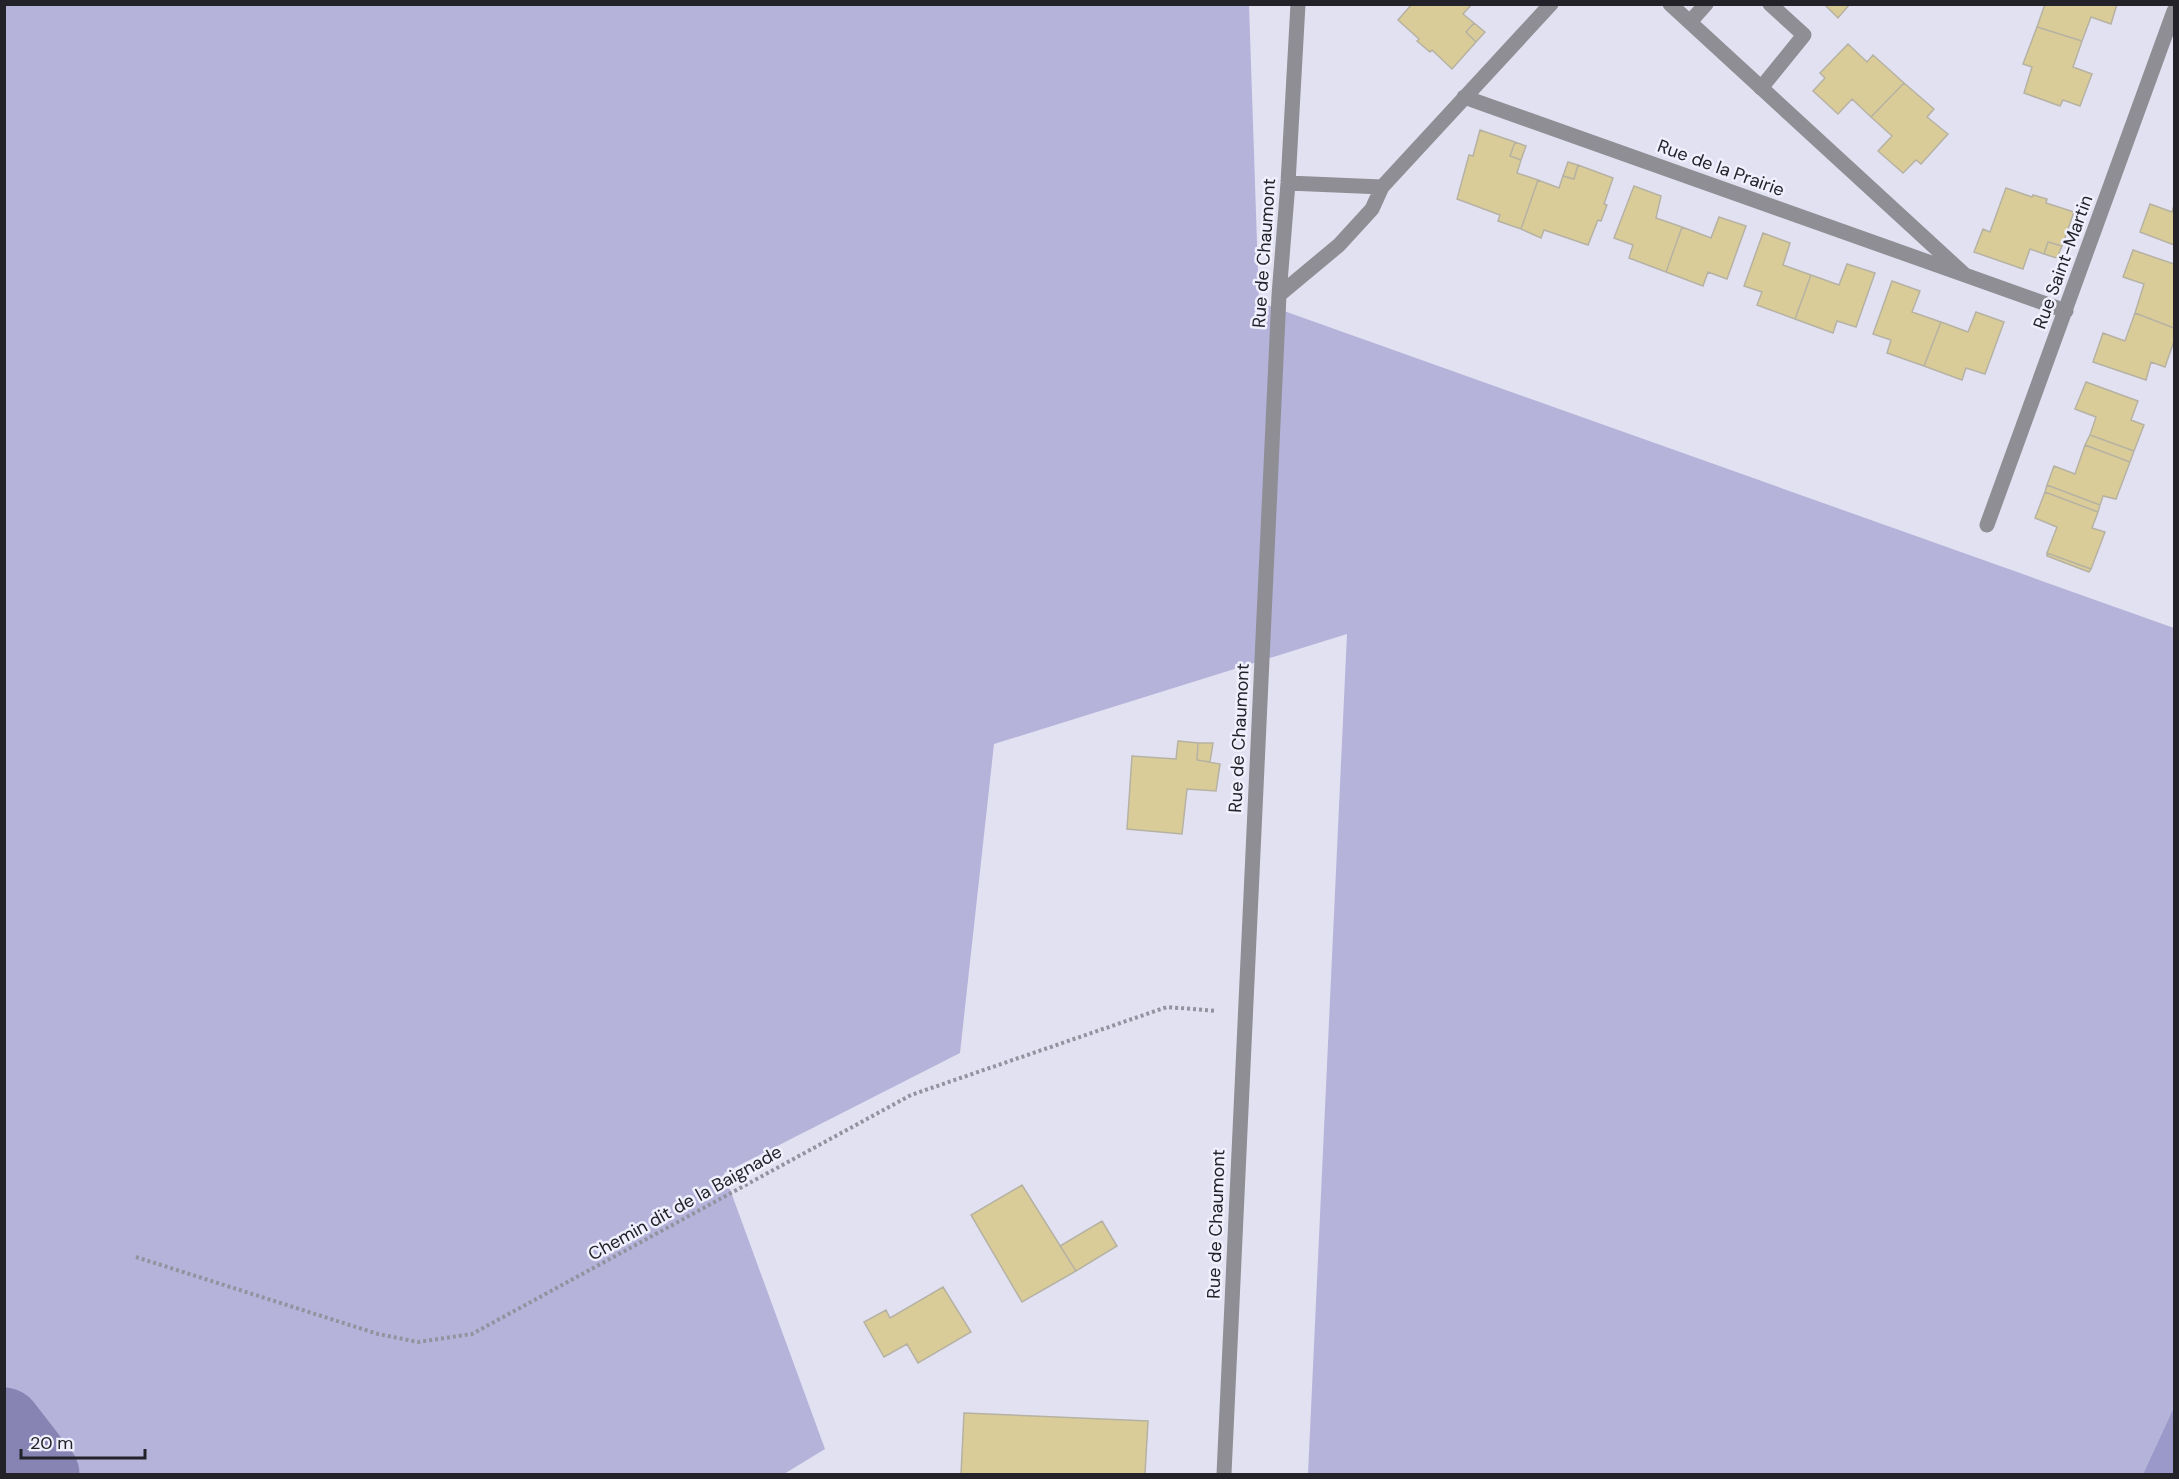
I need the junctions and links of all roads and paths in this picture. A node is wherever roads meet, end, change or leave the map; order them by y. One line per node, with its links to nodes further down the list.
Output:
1 (1298, 4): 10 (street, Rue de Chaumont)
2 (1551, 4): 9 (street)
3 (1670, 4): 7 (street, Rue de la Prairie)
4 (1706, 4): 7 (street)
5 (1770, 4): 8 (street)
6 (2175, 11): 14 (street, Rue Saint-Martin)
7 (1690, 22): 8 (street, Rue de la Prairie)
8 (1761, 88): 12 (street, Rue de la Prairie)
9 (1464, 97): 11 (street); 12 (street, Rue de la Prairie)
10 (1288, 183): 11 (street); 13 (street, Rue de Chaumont)
11 (1382, 187): 13 (street)
12 (1965, 275): 14 (street, Rue de la Prairie)
13 (1279, 295): 16 (street, Rue de Chaumont)
14 (2066, 311): 15 (street, Rue Saint-Martin)
15 (1987, 525)
16 (1244, 1014): 17 (path, Chemin dit de la Baignade); 18 (street, Rue de Chaumont)
17 (136, 1257)
18 (1224, 1474)

